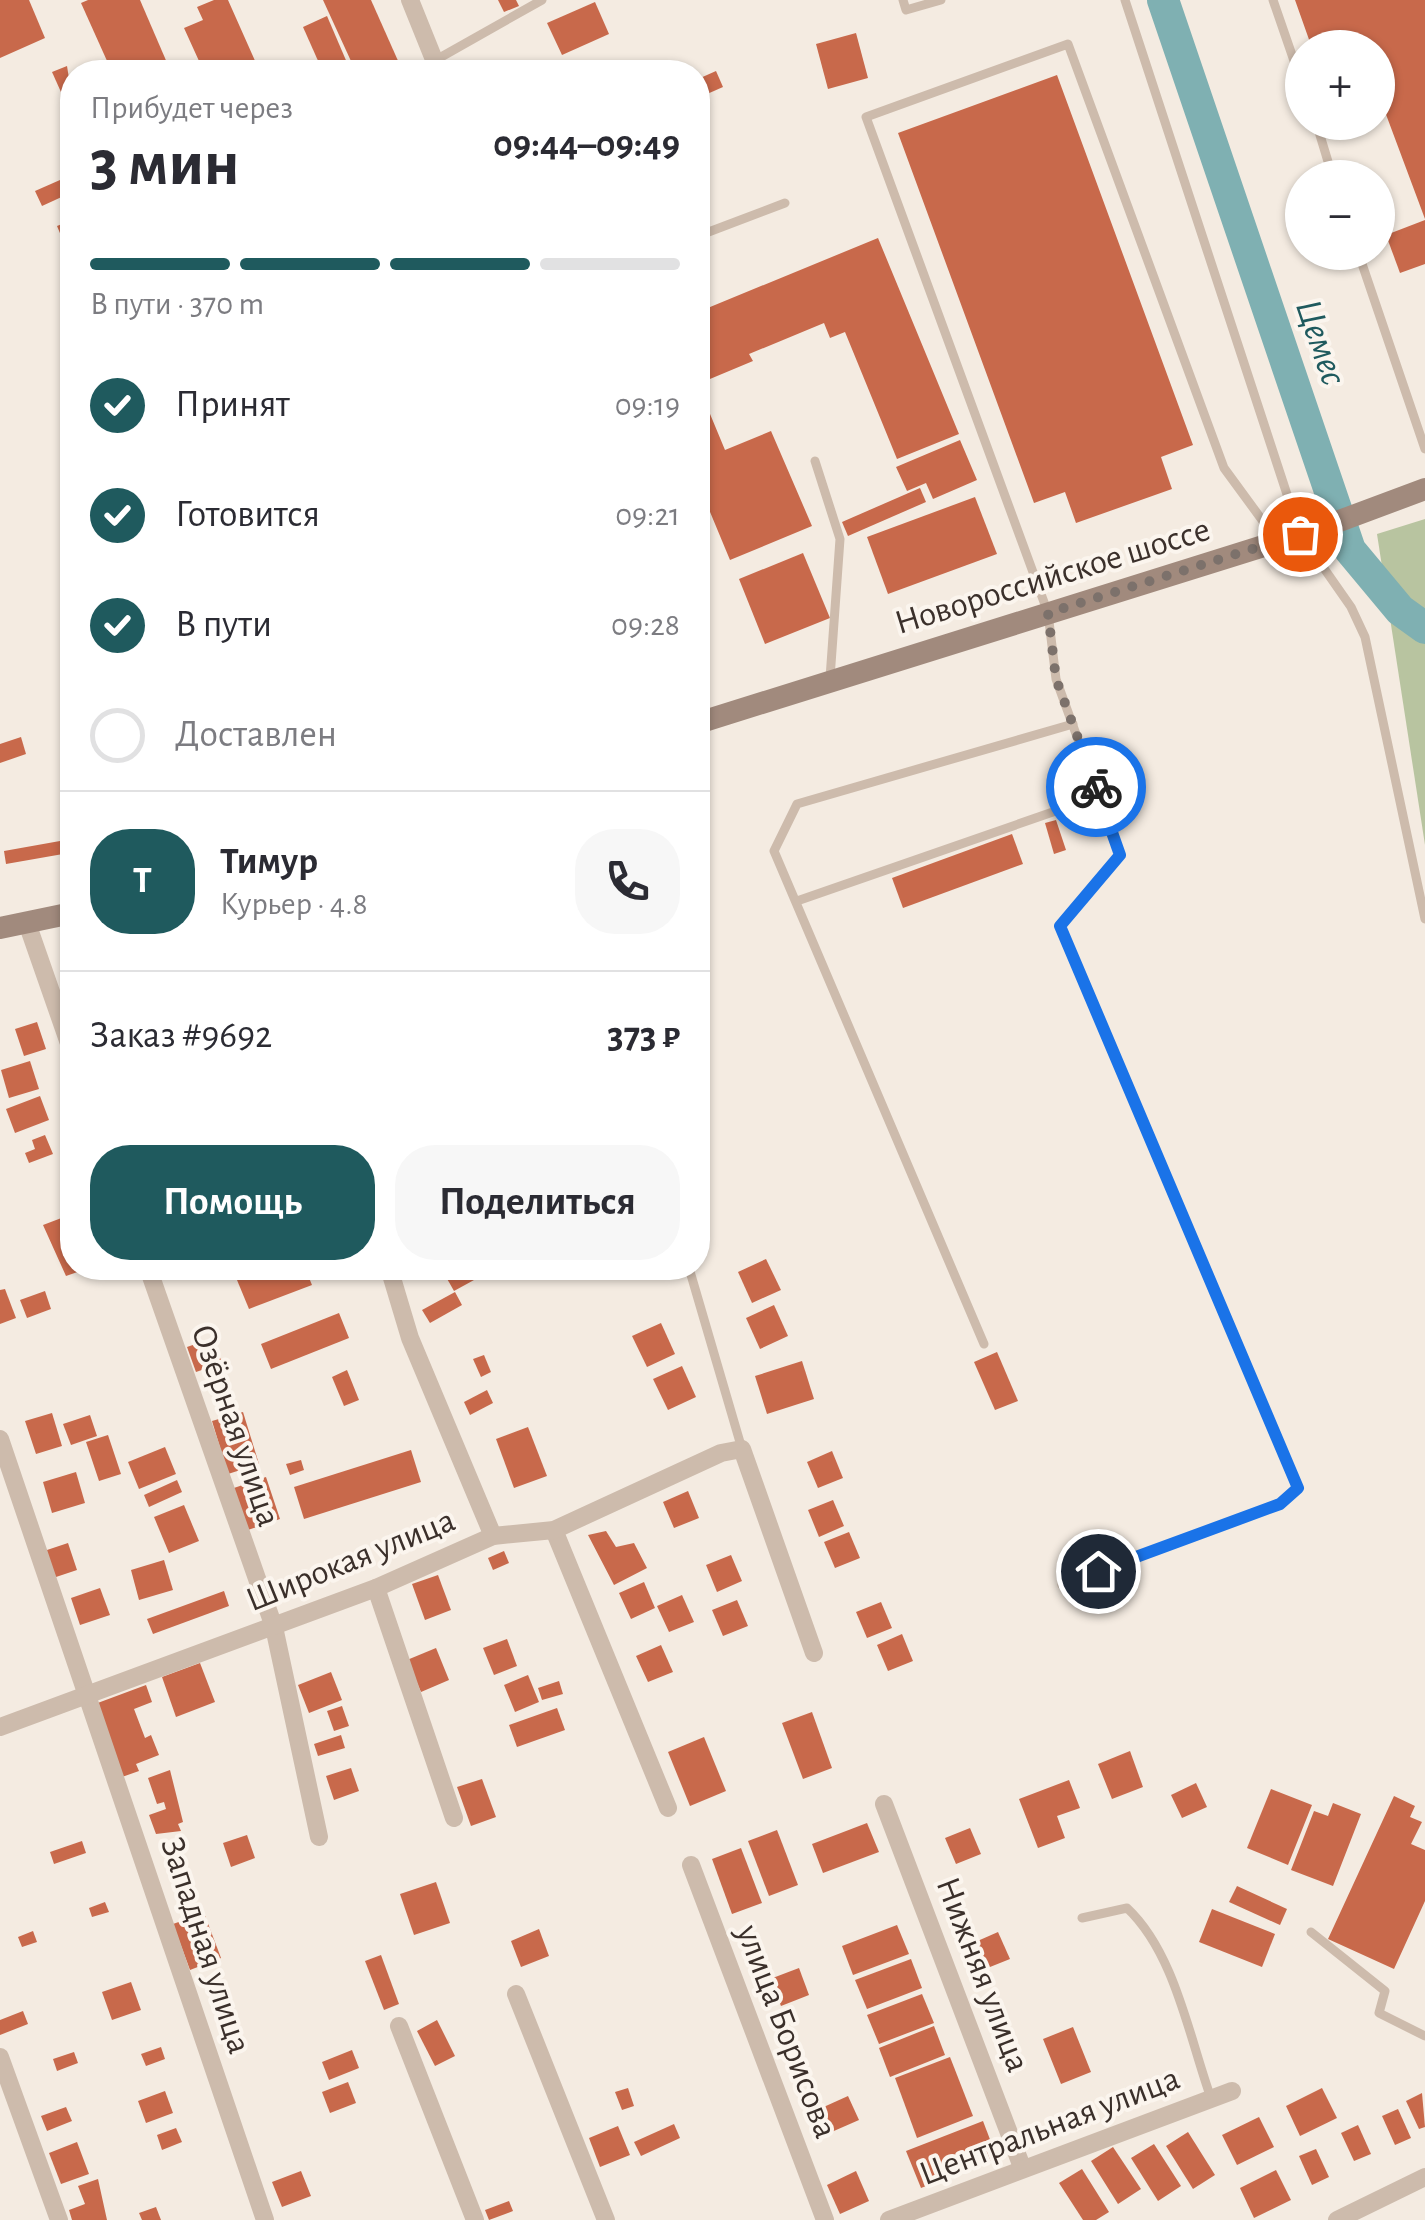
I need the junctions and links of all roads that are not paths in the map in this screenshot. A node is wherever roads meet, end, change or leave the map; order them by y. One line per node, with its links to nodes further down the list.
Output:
1 (410, 0): 8 (street)
2 (542, 0): 9 (lane)
3 (903, 0): 4 (lane)
4 (941, 0)
5 (1125, 0): 16 (lane)
6 (1273, 0): 7 (lane)
7 (1285, 35)
8 (433, 60)
9 (447, 60)
10 (785, 203): 11 (lane)
11 (710, 231)
12 (1364, 270): 13 (lane)
13 (1425, 449)
14 (815, 461): 19 (lane)
15 (1425, 489): 16 (main road, Новороссийское шоссе)
16 (1309, 531): 17 (main road, Новороссийское шоссе); 25 (lane)
17 (1277, 541): 18 (main road, Новороссийское шоссе); 18 (lane)
18 (1048, 613): 19 (main road, Новороссийское шоссе); 21 (lane)
19 (829, 681): 20 (main road, Новороссийское шоссе)
20 (710, 718)
21 (1072, 724): 22 (lane); 23 (lane)
22 (1099, 796): 23 (lane); 37 (lane)
23 (796, 901): 32 (lane)
24 (60, 917): 26 (main road)
25 (1425, 919)
26 (28, 924): 27 (main road); 28 (street)
27 (0, 928)
28 (60, 1017)
29 (152, 1280): 39 (street, Озёрная улица)
30 (393, 1280): 36 (street)
31 (693, 1280): 34 (lane)
32 (984, 1344)
33 (0, 1439): 41 (street, Западная улица)
34 (742, 1449): 35 (street, Широкая улица); 40 (street)
35 (554, 1530): 36 (street, Широкая улица); 44 (street)
36 (493, 1536): 38 (street, Широкая улица)
37 (1062, 1585)
38 (376, 1588): 39 (street, Широкая улица); 45 (street)
39 (274, 1627): 41 (street, Широкая улица); 46 (street, Озёрная улица)
40 (814, 1652)
41 (88, 1691): 42 (street, Широкая улица); 59 (street, Западная улица)
42 (0, 1727)
43 (884, 1804): 56 (street, Нижняя улица)
44 (668, 1808)
45 (454, 1818)
46 (319, 1838)
47 (691, 1865): 62 (street, улица Борисова)
48 (1082, 1918): 55 (lane)
49 (1312, 1932): 52 (lane)
50 (516, 1994): 61 (street)
51 (398, 2026): 60 (street)
52 (1425, 2036)
53 (0, 2058): 58 (street)
54 (1232, 2091): 55 (street, Центральная улица)
55 (1211, 2098): 56 (street, Центральная улица)
56 (1022, 2167): 63 (street, Центральная улица)
57 (1425, 2177): 64 (street)
58 (59, 2220)
59 (265, 2220)
60 (475, 2220)
61 (606, 2220)
62 (825, 2220)
63 (888, 2220)
64 (1338, 2220)

